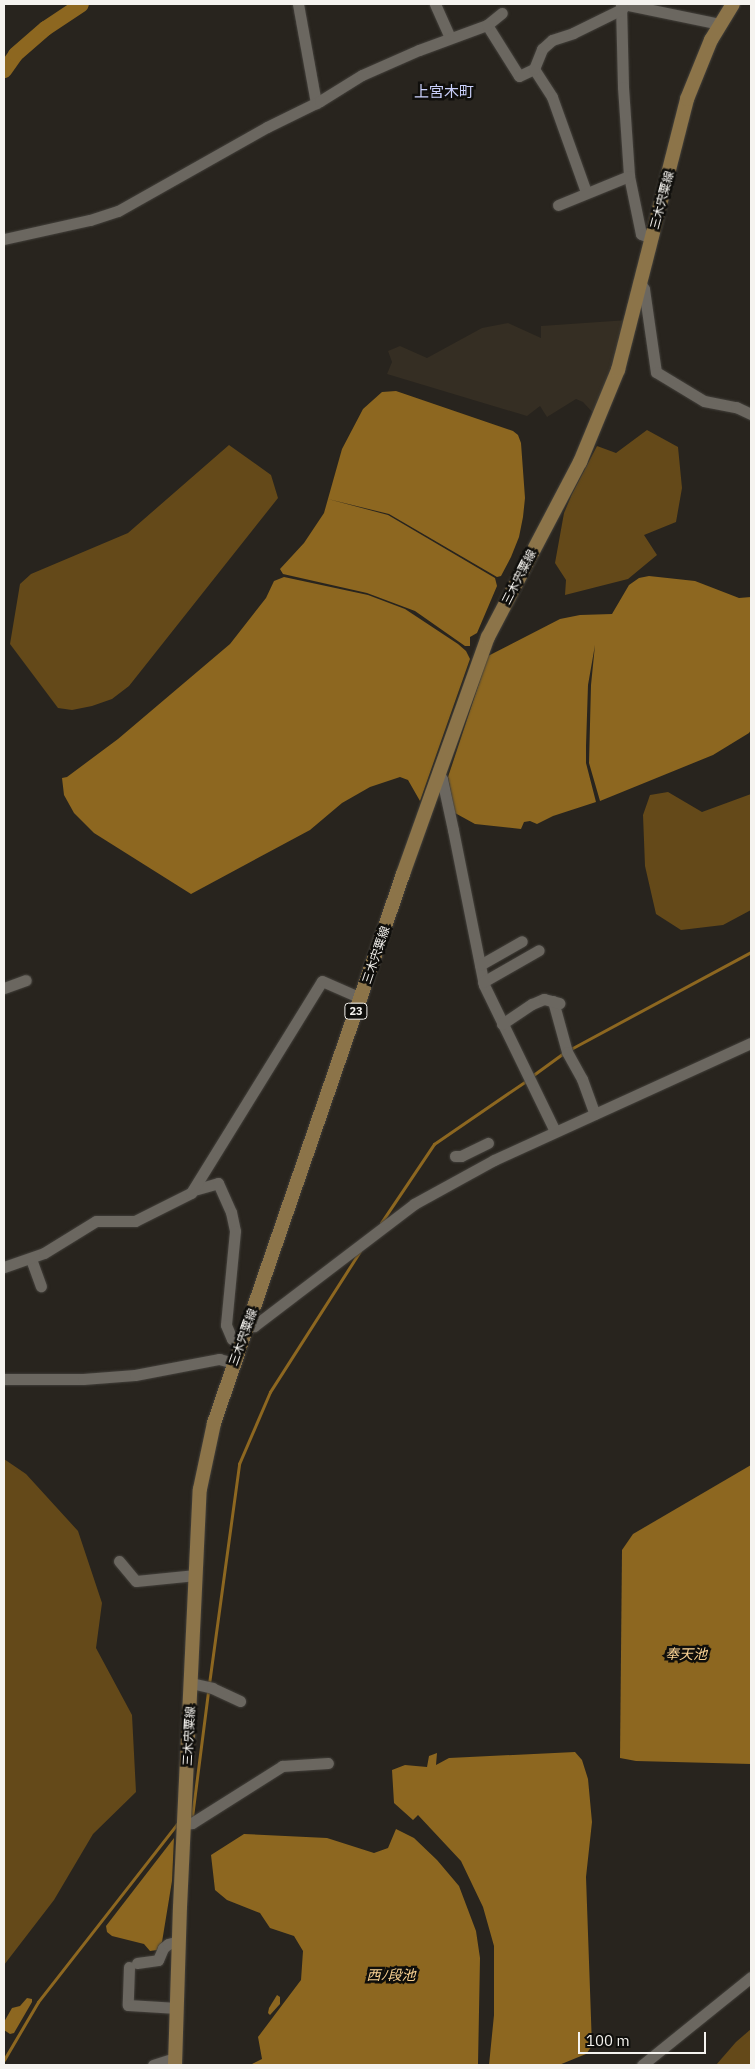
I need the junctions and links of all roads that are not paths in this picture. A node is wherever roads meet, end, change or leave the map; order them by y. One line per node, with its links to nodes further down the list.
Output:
1 (298, 4): 10 (street)
2 (435, 4): 8 (street)
3 (733, 4): 6 (main road, 三木宍粟線 / 23)
4 (622, 6): 6 (street); 9 (street); 11 (street)
5 (503, 11): 7 (street)
6 (720, 24): 15 (main road, 三木宍粟線 / 23)
7 (487, 25): 8 (street); 9 (street)
8 (450, 38): 10 (street)
9 (534, 70): 12 (street)
10 (316, 103): 14 (street)
11 (629, 176): 12 (street); 15 (street)
12 (586, 192): 13 (street)
13 (558, 205)
14 (4, 238)
15 (652, 238): 16 (main road, 三木宍粟線 / 23)
16 (641, 284): 17 (street); 18 (main road, 三木宍粟線 / 23)
17 (751, 414)
18 (439, 774): 21 (street); 25 (main road, 三木宍粟線 / 23)
19 (522, 941): 21 (street)
20 (538, 950): 23 (street)
21 (480, 965): 23 (street)
22 (26, 980): 24 (street)
23 (484, 982): 26 (street)
24 (4, 988)
25 (361, 998): 32 (street); 36 (main road, 三木宍粟線 / 23)
26 (502, 1024): 28 (street); 29 (street)
27 (751, 1043): 28 (street)
28 (595, 1114): 29 (street)
29 (555, 1131): 30 (street)
30 (494, 1160): 31 (street); 31 (street)
31 (469, 1174): 36 (street)
32 (194, 1190): 33 (street); 37 (street)
33 (31, 1259): 34 (street); 35 (street)
34 (4, 1267)
35 (41, 1286)
36 (247, 1326): 37 (main road, 三木宍粟線 / 23)
37 (241, 1345): 38 (main road, 三木宍粟線 / 23)
38 (234, 1363): 39 (street); 41 (main road, 三木宍粟線 / 23)
39 (4, 1379)
40 (119, 1561): 41 (street)
41 (196, 1575): 42 (main road, 三木宍粟線 / 23)
42 (191, 1683): 43 (street); 45 (main road, 三木宍粟線 / 23)
43 (240, 1700)
44 (328, 1763): 45 (street)
45 (185, 1824): 46 (main road, 三木宍粟線 / 23)
46 (179, 1942): 48 (main road, 三木宍粟線 / 23); 48 (street)
47 (751, 1977): 51 (street)
48 (177, 2008): 49 (main road, 三木宍粟線 / 23)
49 (175, 2061): 50 (street)
50 (153, 2065)
51 (642, 2065)

